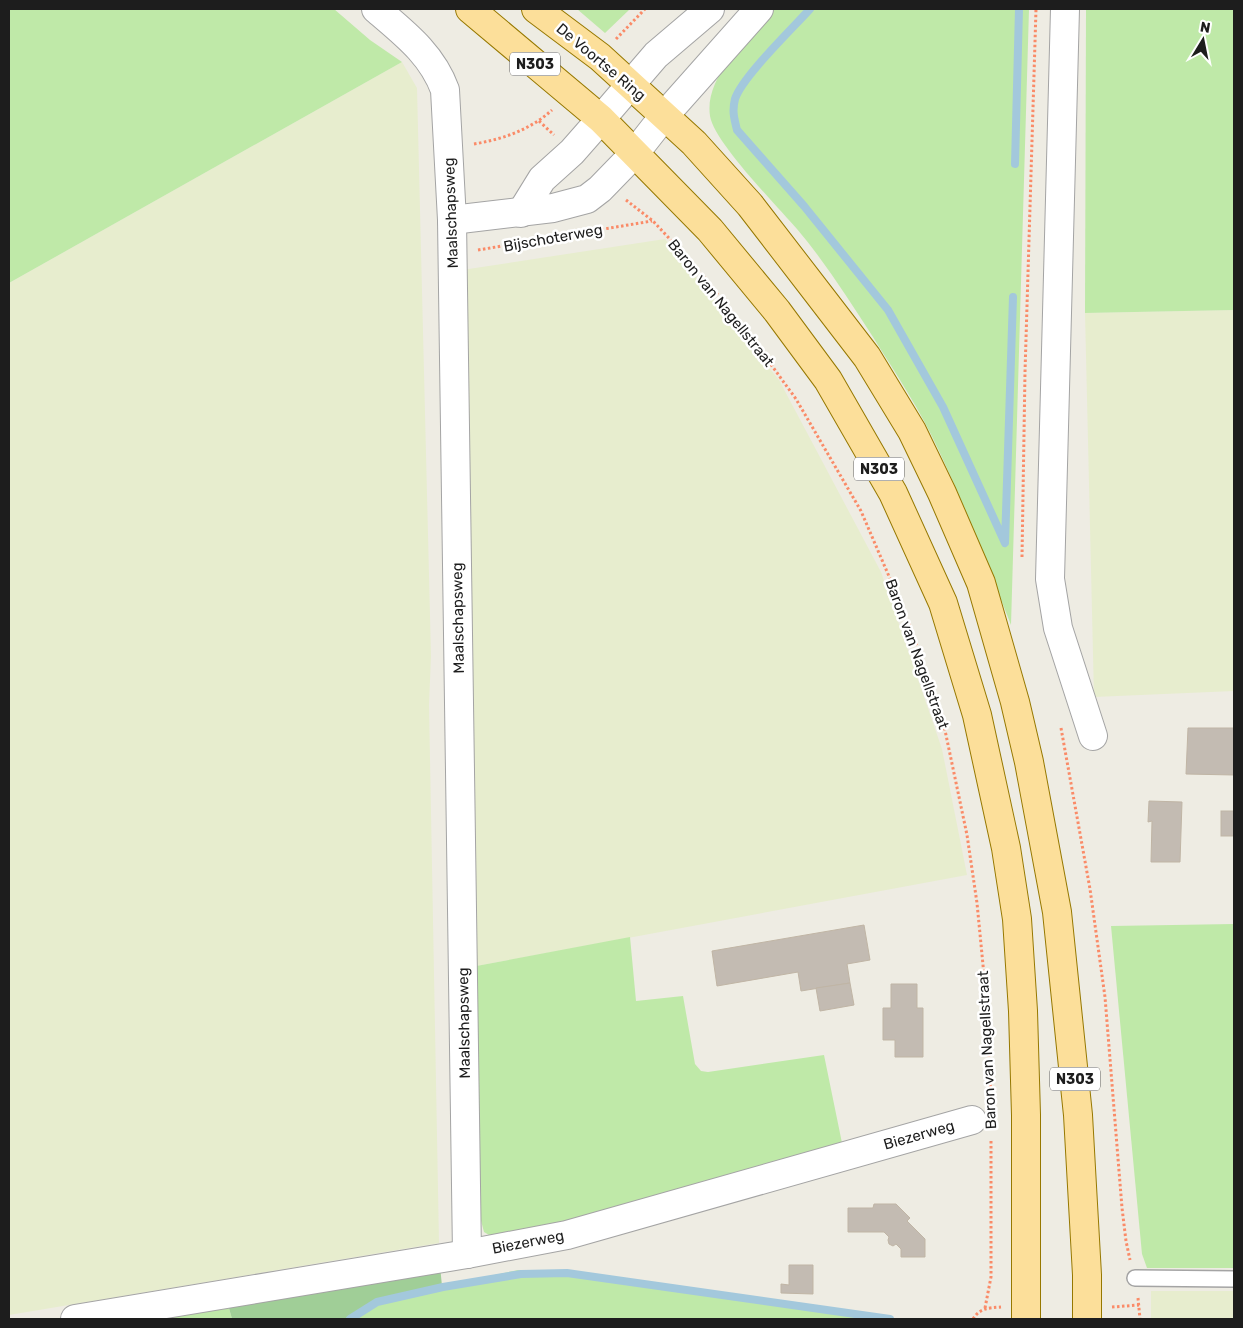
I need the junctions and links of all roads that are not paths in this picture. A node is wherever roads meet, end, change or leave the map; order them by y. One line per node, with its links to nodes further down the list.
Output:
1 (376, 9): 12 (street, Maalschapsweg)
2 (470, 9): 9 (main road, N303)
3 (536, 9): 7 (main road, De Voortse Ring / N303)
4 (710, 9): 7 (street)
5 (759, 9): 8 (street)
6 (1065, 9): 13 (street)
7 (630, 85): 8 (main road, De Voortse Ring / N303); 9 (street)
8 (664, 116): 10 (street); 20 (main road, N303)
9 (601, 118): 10 (main road, N303); 11 (street, Bijschoterweg)
10 (634, 154): 11 (street, Bijschoterweg); 19 (main road, N303)
11 (521, 213): 12 (street, Bijschoterweg)
12 (452, 220): 15 (street, Maalschapsweg)
13 (1093, 736)
14 (985, 1121): 15 (street, Biezerweg)
15 (467, 1254): 18 (street, Biezerweg)
16 (1135, 1278): 17 (lane)
17 (1234, 1279)
18 (75, 1319)
19 (1026, 1319)
20 (1087, 1319)

